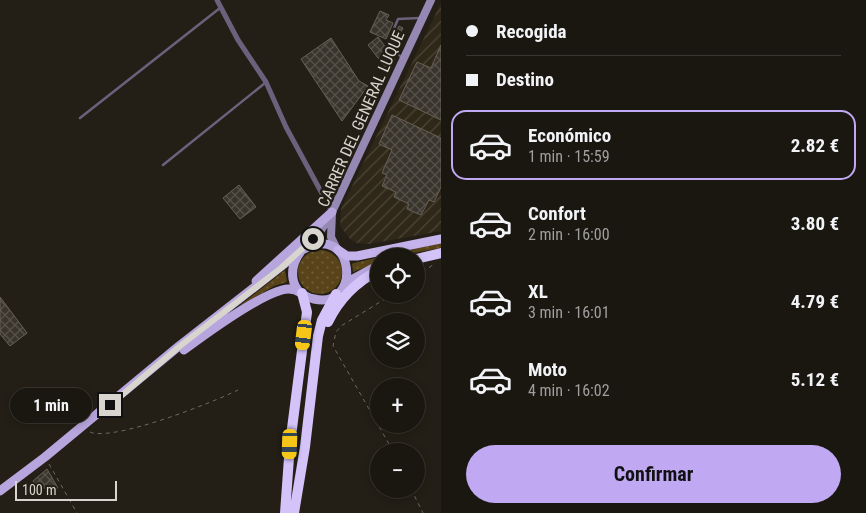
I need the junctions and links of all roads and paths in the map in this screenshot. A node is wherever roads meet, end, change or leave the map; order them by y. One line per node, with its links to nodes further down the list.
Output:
1 (217, 0): 3 (street)
2 (431, 0): 4 (main road, CARRER DEL GENERAL LUQUE)
3 (221, 7): 6 (street); 7 (lane)
4 (422, 18): 5 (main road, CARRER DEL GENERAL LUQUE); 5 (lane)
5 (402, 59): 9 (main road, CARRER DEL GENERAL LUQUE)
6 (266, 82): 8 (lane); 9 (street)
7 (80, 118)
8 (163, 164)
9 (332, 212): 11 (main road); 12 (main road, CARRER DEL GENERAL LUQUE); 22 (main road)
10 (441, 239): 12 (highway)
11 (302, 250): 12 (main road); 20 (main road); 22 (main road)
12 (338, 250): 19 (main road)
13 (441, 253): 14 (highway)
14 (425, 256)
15 (434, 264): 17 (path)
16 (370, 270): 19 (main road)
17 (425, 270)
18 (370, 276): 24 (highway)
19 (339, 291): 20 (main road); 24 (highway)
20 (302, 293): 23 (main road); 28 (highway)
21 (378, 303): 27 (path)
22 (180, 346): 23 (main road)
23 (164, 360): 26 (main road)
24 (314, 379): 29 (highway)
25 (238, 390): 26 (path)
26 (83, 427): 30 (main road)
27 (388, 443)
28 (290, 444): 34 (highway); 35 (highway)
29 (305, 447): 36 (highway); 37 (highway)
30 (45, 458): 31 (main road); 33 (path)
31 (0, 491)
32 (416, 498): 38 (path)
33 (77, 513)
34 (278, 513)
35 (285, 513)
36 (294, 513)
37 (299, 513)
38 (423, 513)

